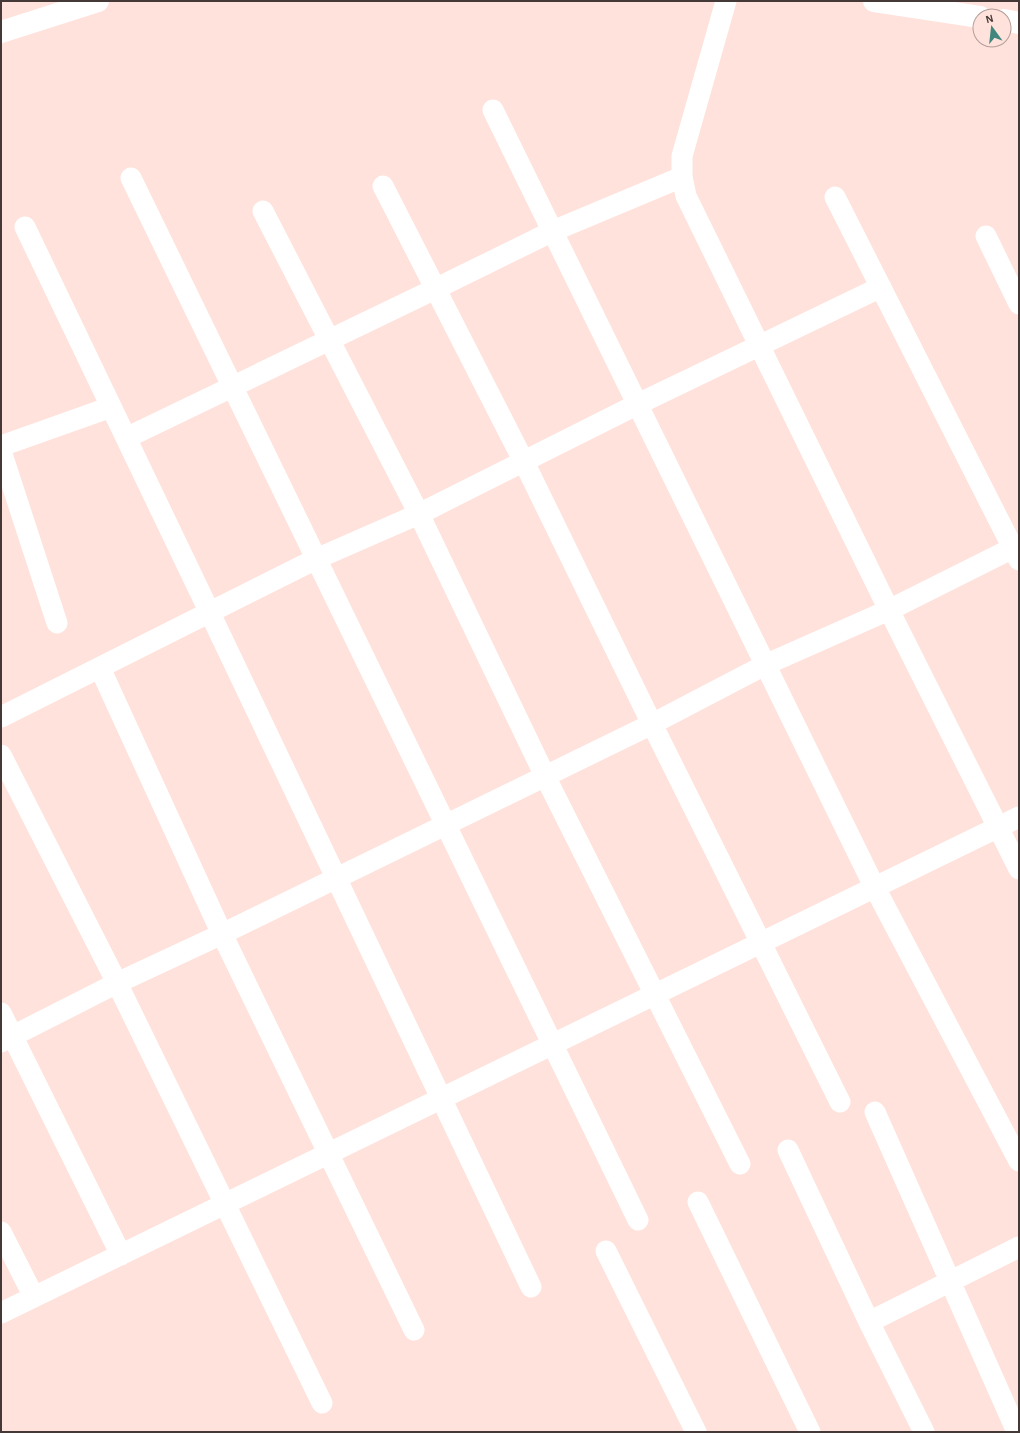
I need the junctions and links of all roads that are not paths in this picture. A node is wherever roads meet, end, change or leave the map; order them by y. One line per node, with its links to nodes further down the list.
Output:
1 (98, 1): 5 (street)
2 (726, 1): 7 (street)
3 (874, 1): 4 (street)
4 (972, 16)
5 (1, 32)
6 (493, 110): 13 (street)
7 (682, 177): 13 (street); 19 (street)
8 (131, 178): 20 (street)
9 (383, 186): 16 (street)
10 (835, 197): 15 (street)
11 (263, 211): 18 (street)
12 (25, 227): 22 (street)
13 (552, 231): 16 (street); 21 (street)
14 (986, 236): 17 (street)
15 (881, 287): 19 (street); 28 (street)
16 (435, 289): 18 (street); 26 (street)
17 (1019, 304)
18 (329, 340): 20 (street); 27 (street)
19 (759, 345): 21 (street); 30 (street)
20 (232, 386): 23 (street); 29 (street)
21 (638, 404): 26 (street); 33 (street)
22 (111, 407): 23 (street); 24 (street)
23 (126, 438): 31 (street)
24 (1, 446)
25 (1, 450): 32 (street)
26 (524, 462): 27 (street); 36 (street)
27 (419, 514): 29 (street); 38 (street)
28 (1017, 551): 30 (street)
29 (316, 559): 31 (street); 40 (street)
30 (889, 610): 33 (street); 41 (street)
31 (209, 611): 34 (street); 43 (street)
32 (57, 622)
33 (765, 665): 36 (street); 44 (street)
34 (100, 668): 35 (street); 45 (street)
35 (1, 717)
36 (652, 724): 38 (street); 46 (street)
37 (1, 755): 47 (street)
38 (546, 776): 40 (street); 48 (street)
39 (1019, 817): 41 (street)
40 (446, 825): 43 (street); 51 (street)
41 (999, 827): 42 (street); 44 (street)
42 (1019, 869)
43 (336, 878): 45 (street); 52 (street)
44 (874, 886): 46 (street); 57 (street)
45 (222, 934): 47 (street); 56 (street)
46 (761, 943): 48 (street); 53 (street)
47 (117, 983): 50 (street); 60 (street)
48 (655, 995): 51 (street); 58 (street)
49 (1, 1014): 50 (street)
50 (6, 1039): 65 (street)
51 (552, 1045): 52 (street); 61 (street)
52 (442, 1099): 56 (street); 67 (street)
53 (840, 1102)
54 (875, 1112): 66 (street)
55 (788, 1150): 70 (street)
56 (328, 1154): 60 (street); 71 (street)
57 (1019, 1162)
58 (740, 1164)
59 (698, 1202): 74 (street)
60 (225, 1204): 65 (street); 72 (street)
61 (638, 1220)
62 (1, 1232): 68 (street)
63 (1019, 1247): 66 (street)
64 (606, 1251): 73 (street)
65 (121, 1255): 68 (street)
66 (951, 1281): 70 (street); 76 (street)
67 (531, 1287)
68 (34, 1297): 69 (street)
69 (1, 1313)
70 (869, 1322): 75 (street)
71 (414, 1330)
72 (322, 1403)
73 (696, 1432)
74 (810, 1432)
75 (924, 1432)
76 (1017, 1432)

